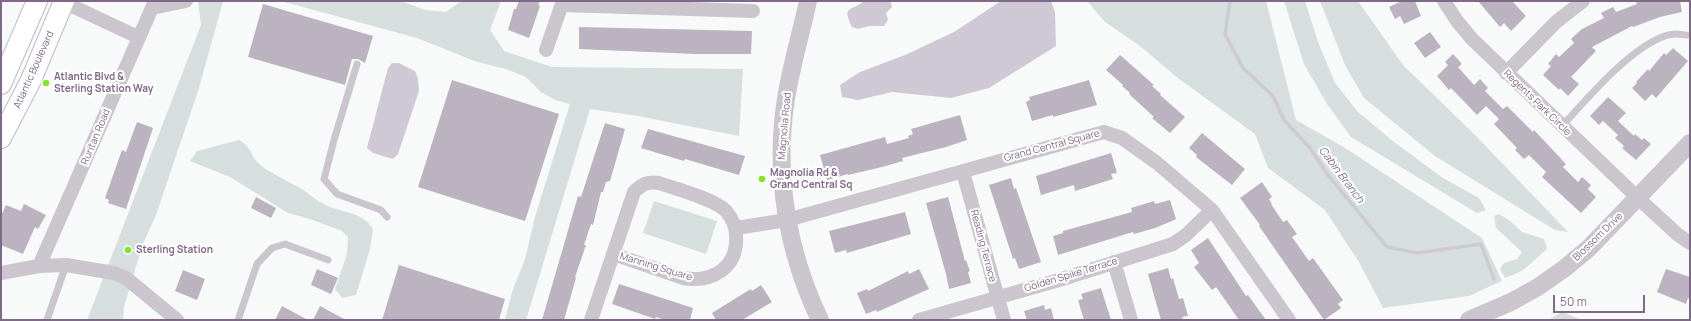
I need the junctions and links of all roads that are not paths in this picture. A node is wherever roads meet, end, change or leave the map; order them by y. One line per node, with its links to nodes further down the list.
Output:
1 (37, 1): 16 (main road)
2 (62, 1): 12 (street); 18 (main road, Atlantic Boulevard)
3 (186, 1): 8 (street, Ruritan Road)
4 (808, 1): 24 (street, Magnolia Road)
5 (1444, 1): 15 (street, Regents Park Circle)
6 (1583, 1): 15 (street)
7 (562, 3): 9 (street); 13 (street)
8 (154, 4): 12 (street, Ruritan Road)
9 (723, 6): 10 (street)
10 (753, 11)
11 (1686, 35): 17 (lane)
12 (138, 37): 31 (street, Ruritan Road)
13 (546, 50)
14 (357, 64): 23 (lane)
15 (1506, 73): 17 (street, Regents Park Circle)
16 (1, 84)
17 (1562, 126): 21 (street, Regents Park Circle)
18 (1, 138)
19 (1690, 144): 21 (street, Blossom Drive)
20 (963, 172): 22 (street, Grand Central Square); 24 (street, Grand Central Square); 33 (street, Reading Terrace)
21 (1638, 198): 26 (street, Regents Park Circle); 43 (street, Blossom Drive)
22 (1212, 210): 29 (street, Golden Spike Terrace); 42 (street, Grand Central Square)
23 (387, 217)
24 (787, 220): 25 (street); 38 (street, Magnolia Road)
25 (736, 228): 27 (street, Manning Square); 27 (street, Manning Square)
26 (1690, 244)
27 (613, 254): 37 (street, Manning Square)
28 (328, 260): 36 (lane)
29 (1114, 262): 33 (street, Golden Spike Terrace); 41 (street)
30 (66, 265): 31 (street); 34 (lane); 35 (street)
31 (39, 266): 32 (street)
32 (1, 273)
33 (998, 298): 39 (street, Golden Spike Terrace); 40 (street, Reading Terrace)
34 (47, 320)
35 (178, 320)
36 (238, 320)
37 (591, 320)
38 (820, 320)
39 (919, 320)
40 (1004, 320)
41 (1131, 320)
42 (1289, 320)
43 (1469, 320)

